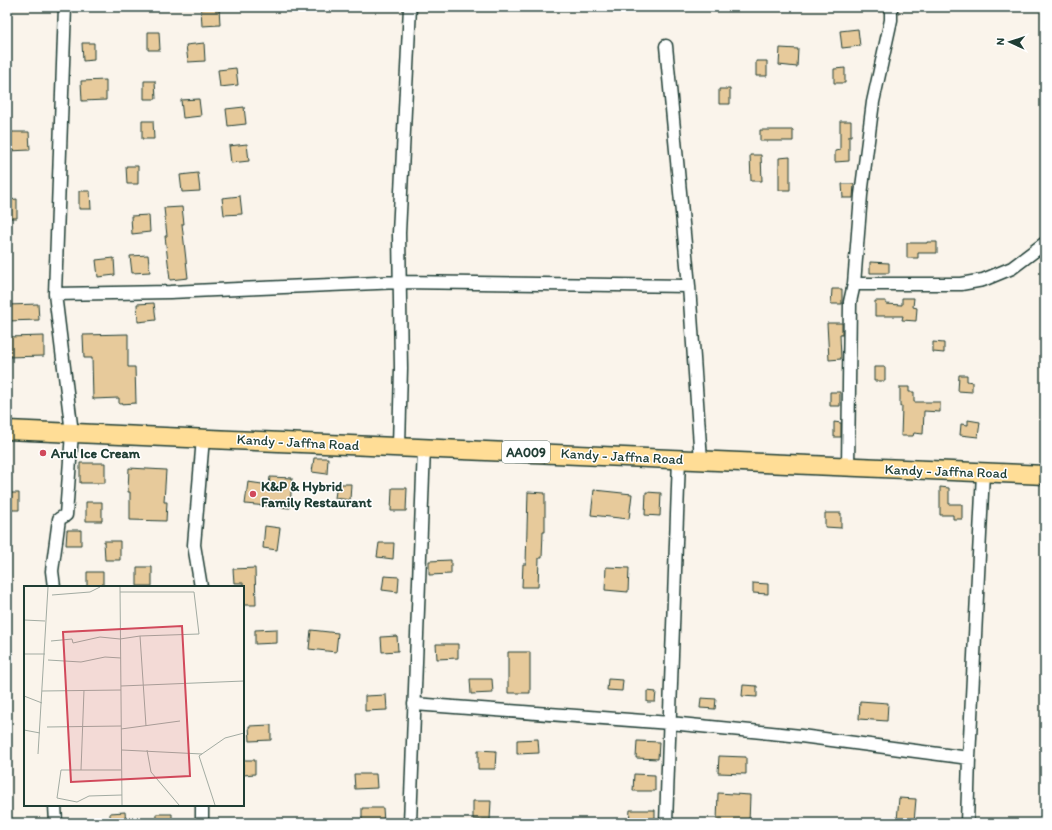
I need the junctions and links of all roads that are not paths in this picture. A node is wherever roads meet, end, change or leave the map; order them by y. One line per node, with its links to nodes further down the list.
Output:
1 (65, 7): 9 (street)
2 (410, 7): 6 (street)
3 (891, 7): 7 (street)
4 (666, 46): 8 (street)
5 (1045, 243): 7 (street)
6 (400, 282): 8 (street); 9 (street); 13 (street)
7 (854, 284): 17 (street)
8 (689, 286): 16 (street)
9 (55, 294): 11 (street)
10 (7, 430): 11 (highway, Kandy - Jaffna Road / AA009)
11 (72, 433): 12 (highway, Kandy - Jaffna Road / AA009); 20 (street)
12 (203, 438): 13 (highway, Kandy - Jaffna Road / AA009); 21 (street)
13 (399, 446): 14 (highway, Kandy - Jaffna Road / AA009)
14 (424, 448): 15 (highway, Kandy - Jaffna Road / AA009); 22 (street)
15 (679, 459): 16 (highway, Kandy - Jaffna Road / AA009); 23 (street)
16 (701, 460): 17 (highway, Kandy - Jaffna Road / AA009)
17 (848, 467): 18 (highway, Kandy - Jaffna Road / AA009)
18 (983, 473): 19 (highway, Kandy - Jaffna Road / AA009); 24 (street)
19 (1045, 475)
20 (54, 586)
21 (201, 586)
22 (414, 704): 23 (street); 29 (street)
23 (670, 723): 24 (street); 30 (street)
24 (969, 758): 31 (street)
25 (55, 806): 27 (street)
26 (202, 806): 28 (street)
27 (56, 823)
28 (202, 823)
29 (410, 823)
30 (666, 823)
31 (967, 823)

